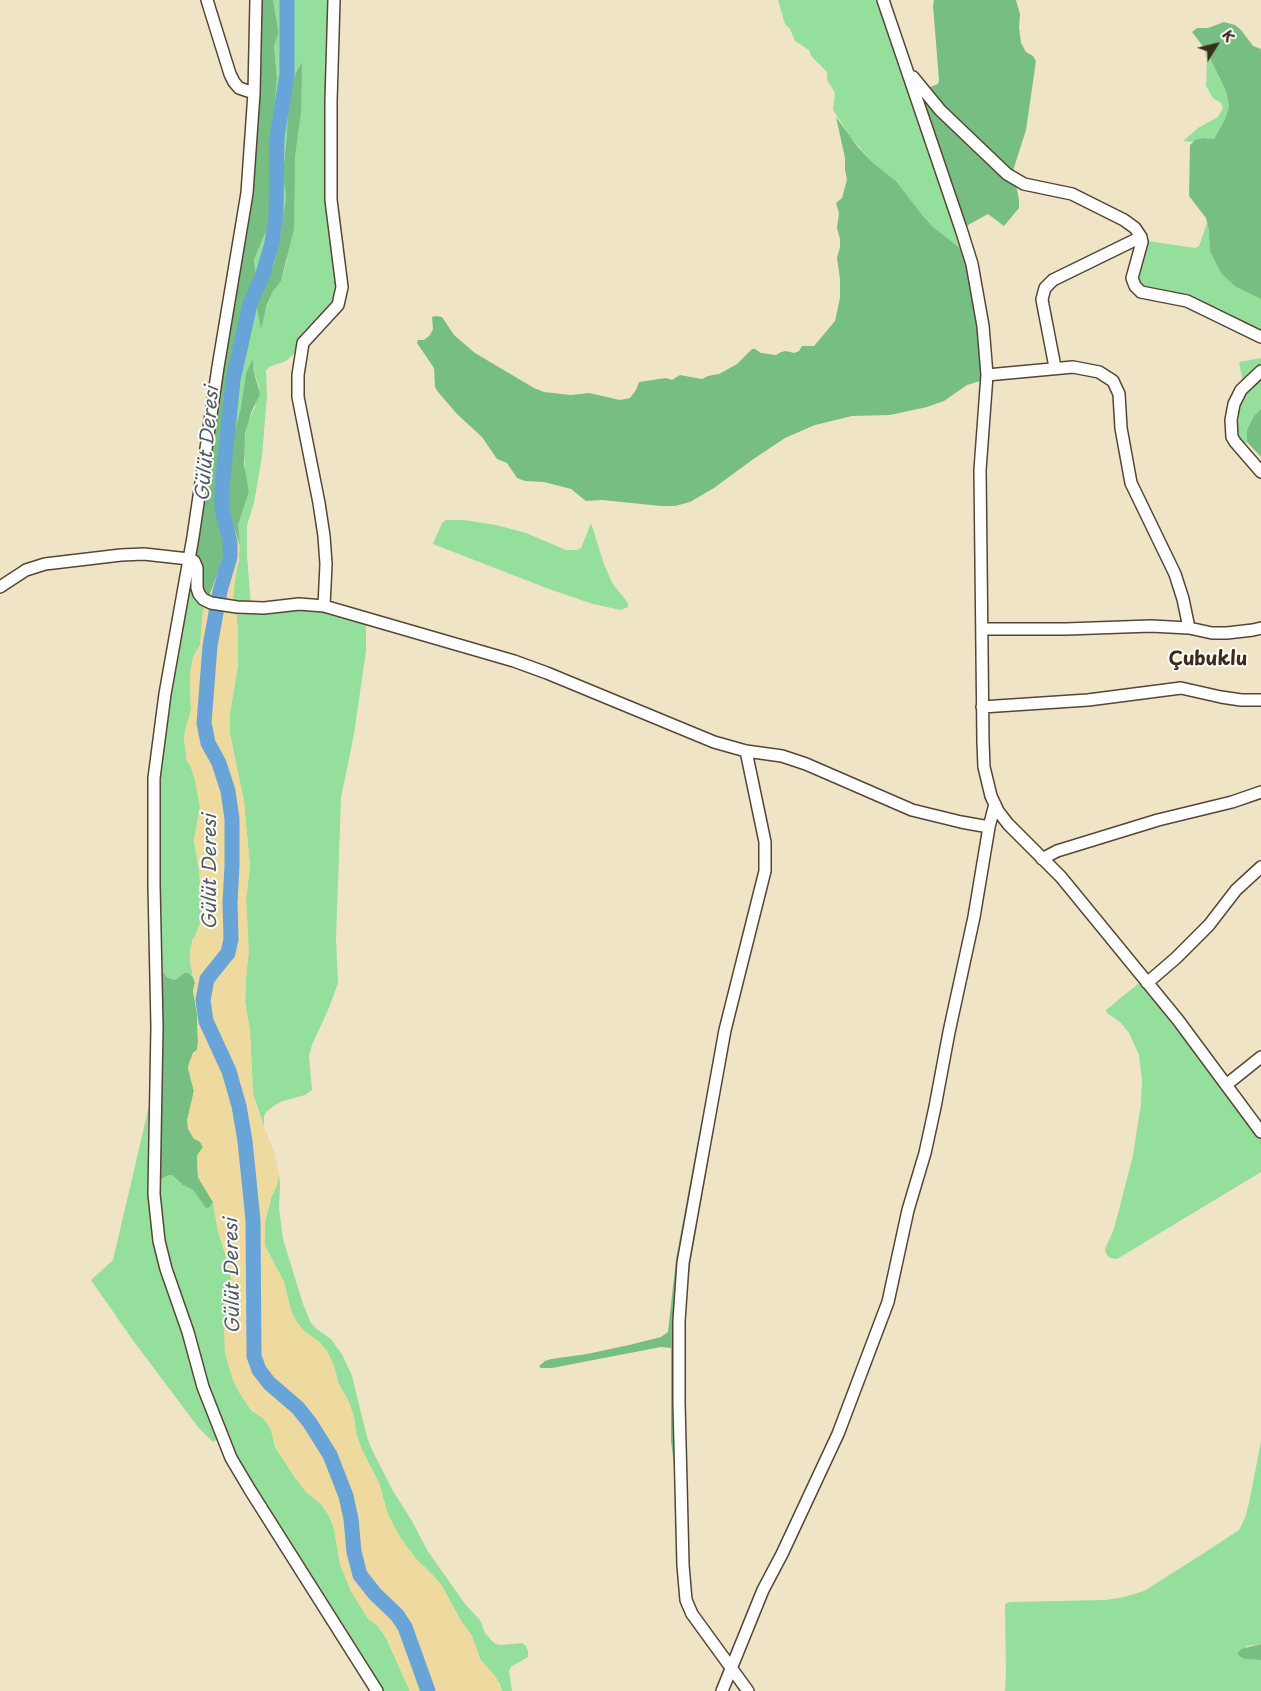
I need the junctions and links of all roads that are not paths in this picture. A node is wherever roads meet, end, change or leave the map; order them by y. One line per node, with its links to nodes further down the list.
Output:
1 (207, 0): 6 (street)
2 (256, 0): 6 (street)
3 (334, 0): 15 (street)
4 (883, 0): 5 (street)
5 (908, 69): 7 (street); 11 (street)
6 (254, 93): 13 (street)
7 (1141, 237): 8 (street); 9 (street)
8 (1261, 337)
9 (1055, 367): 11 (street); 16 (street)
10 (1261, 371): 12 (street)
11 (987, 375): 18 (street)
12 (1261, 472)
13 (189, 559): 14 (street); 15 (street); 32 (street)
14 (0, 587)
15 (324, 606): 21 (street)
16 (1189, 628): 17 (street); 18 (street)
17 (1261, 628)
18 (982, 629): 20 (street)
19 (1261, 700): 20 (street)
20 (982, 707): 23 (street)
21 (746, 751): 24 (street); 31 (street)
22 (1261, 792): 25 (street)
23 (995, 804): 24 (street); 25 (street)
24 (989, 827): 31 (street)
25 (1042, 859): 27 (street)
26 (1261, 867): 27 (street)
27 (1147, 983): 29 (street)
28 (1261, 1057): 29 (street)
29 (1226, 1085): 30 (street)
30 (1261, 1132)
31 (732, 1669): 33 (street); 34 (street)
32 (377, 1691)
33 (722, 1691)
34 (748, 1691)

